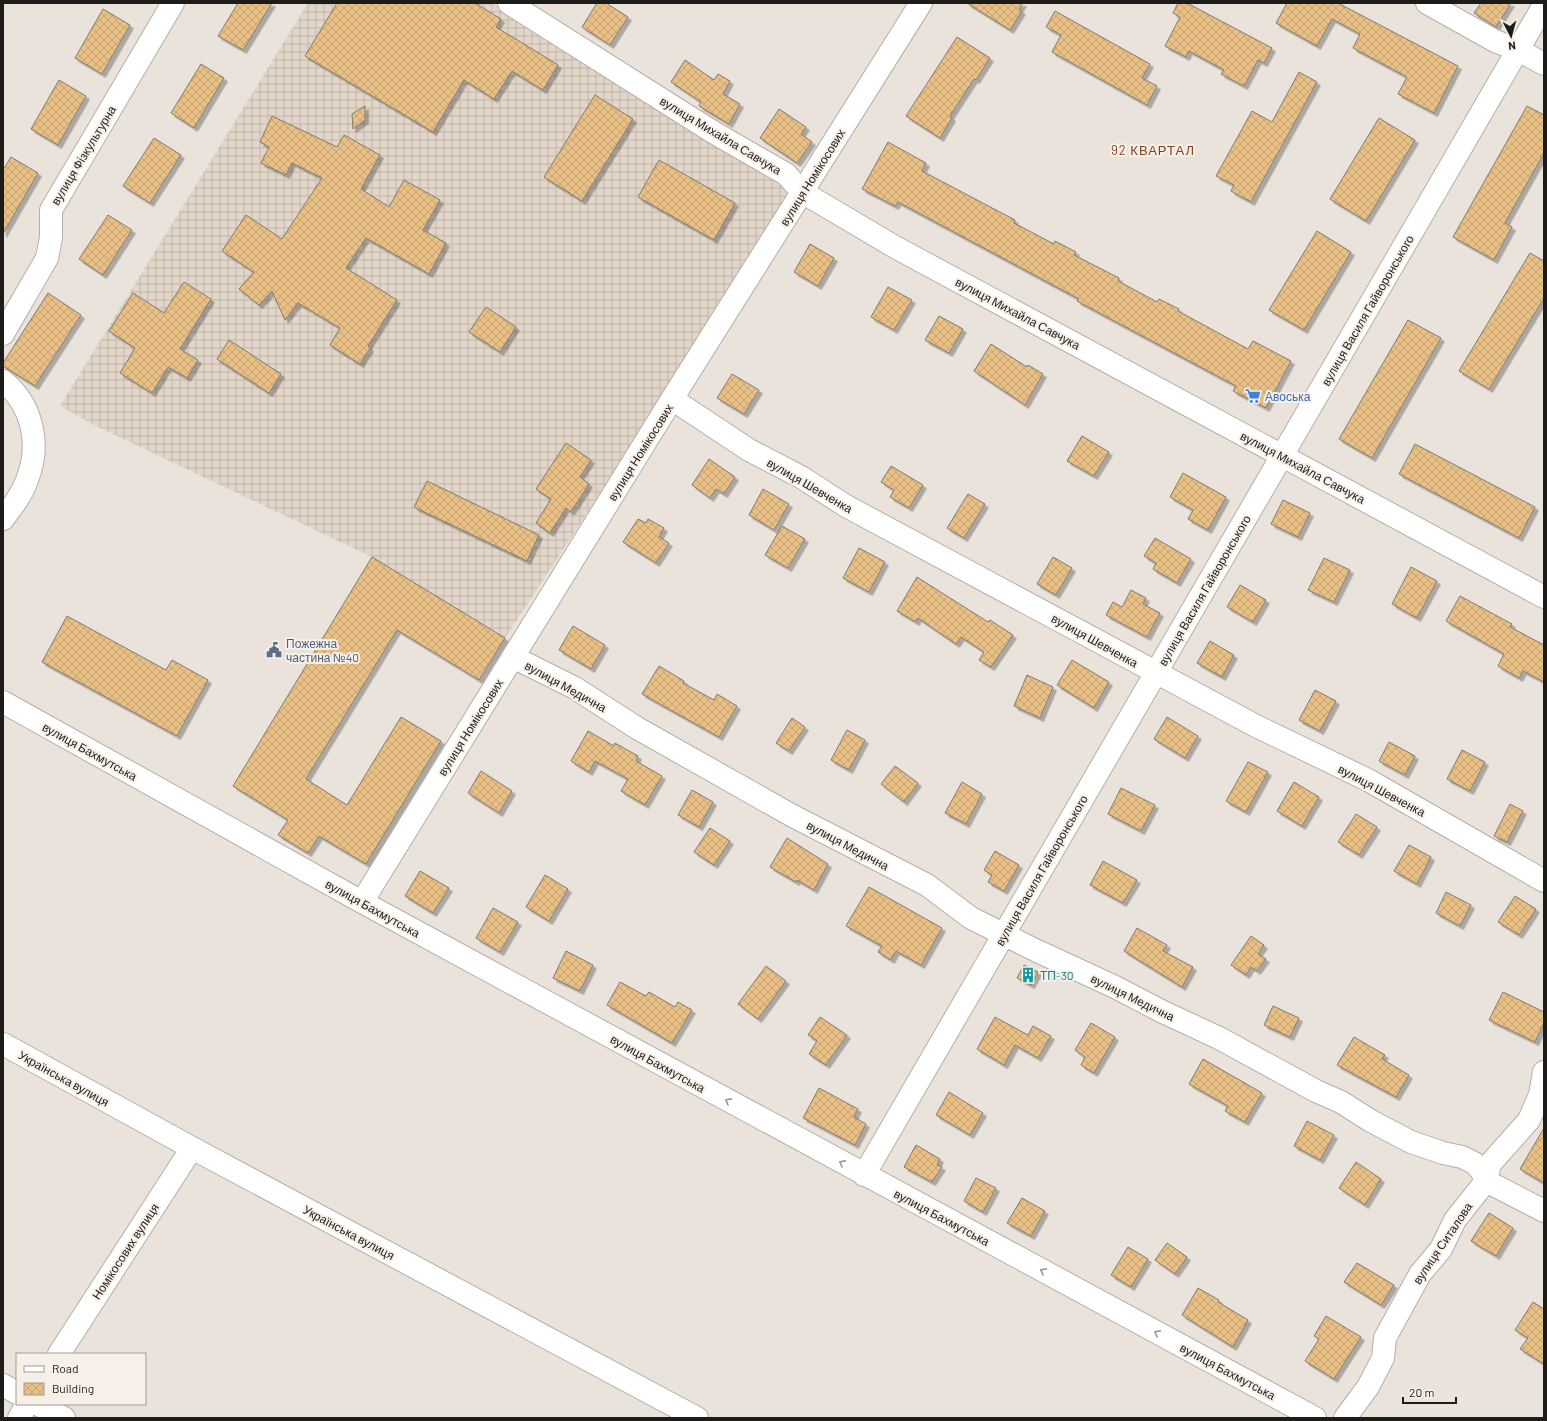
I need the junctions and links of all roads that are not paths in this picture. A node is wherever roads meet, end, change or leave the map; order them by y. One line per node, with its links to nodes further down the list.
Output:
1 (173, 3): 9 (street, вулиця Фізкультурна)
2 (509, 3): 8 (street, вулиця Михайла Савчука)
3 (921, 3): 8 (street, вулиця Номікосових)
4 (1427, 3): 6 (street)
5 (1544, 6): 6 (street, вулиця Василя Гайворонського)
6 (1518, 50): 7 (street); 12 (street, вулиця Василя Гайворонського)
7 (1544, 64)
8 (802, 192): 11 (street, вулиця Номікосових); 12 (street, вулиця Михайла Савчука)
9 (3, 334)
10 (3, 381): 13 (street)
11 (672, 400): 15 (street, вулиця Номікосових); 16 (street, вулиця Шевченка)
12 (1282, 456): 14 (street, вулиця Михайла Савчука); 16 (street, вулиця Василя Гайворонського)
13 (3, 519)
14 (1544, 597)
15 (513, 657): 19 (street, вулиця Номікосових); 20 (street, вулиця Медична)
16 (1156, 673): 18 (street, вулиця Шевченка); 20 (street, вулиця Василя Гайворонського)
17 (3, 702): 19 (street, вулиця Бахмутська)
18 (1544, 881)
19 (362, 902): 24 (street, вулиця Бахмутська, one-way to 19)
20 (1004, 934): 24 (street, вулиця Василя Гайворонського); 25 (street, вулиця Медична)
21 (3, 1044): 23 (street, Українська вулиця)
22 (1544, 1072): 25 (street, вулиця Ситалова)
23 (192, 1148): 27 (street, Номікосових вулиця); 34 (street, Українська вулиця)
24 (864, 1175): 35 (street, вулиця Бахмутська, one-way to 24)
25 (1486, 1181): 26 (street); 36 (street, вулиця Ситалова)
26 (1544, 1211)
27 (60, 1353)
28 (3, 1386): 29 (street)
29 (16, 1392)
30 (26, 1405): 32 (street)
31 (39, 1405): 33 (street)
32 (19, 1418)
33 (64, 1418)
34 (697, 1418)
35 (1315, 1418)
36 (1345, 1418)

